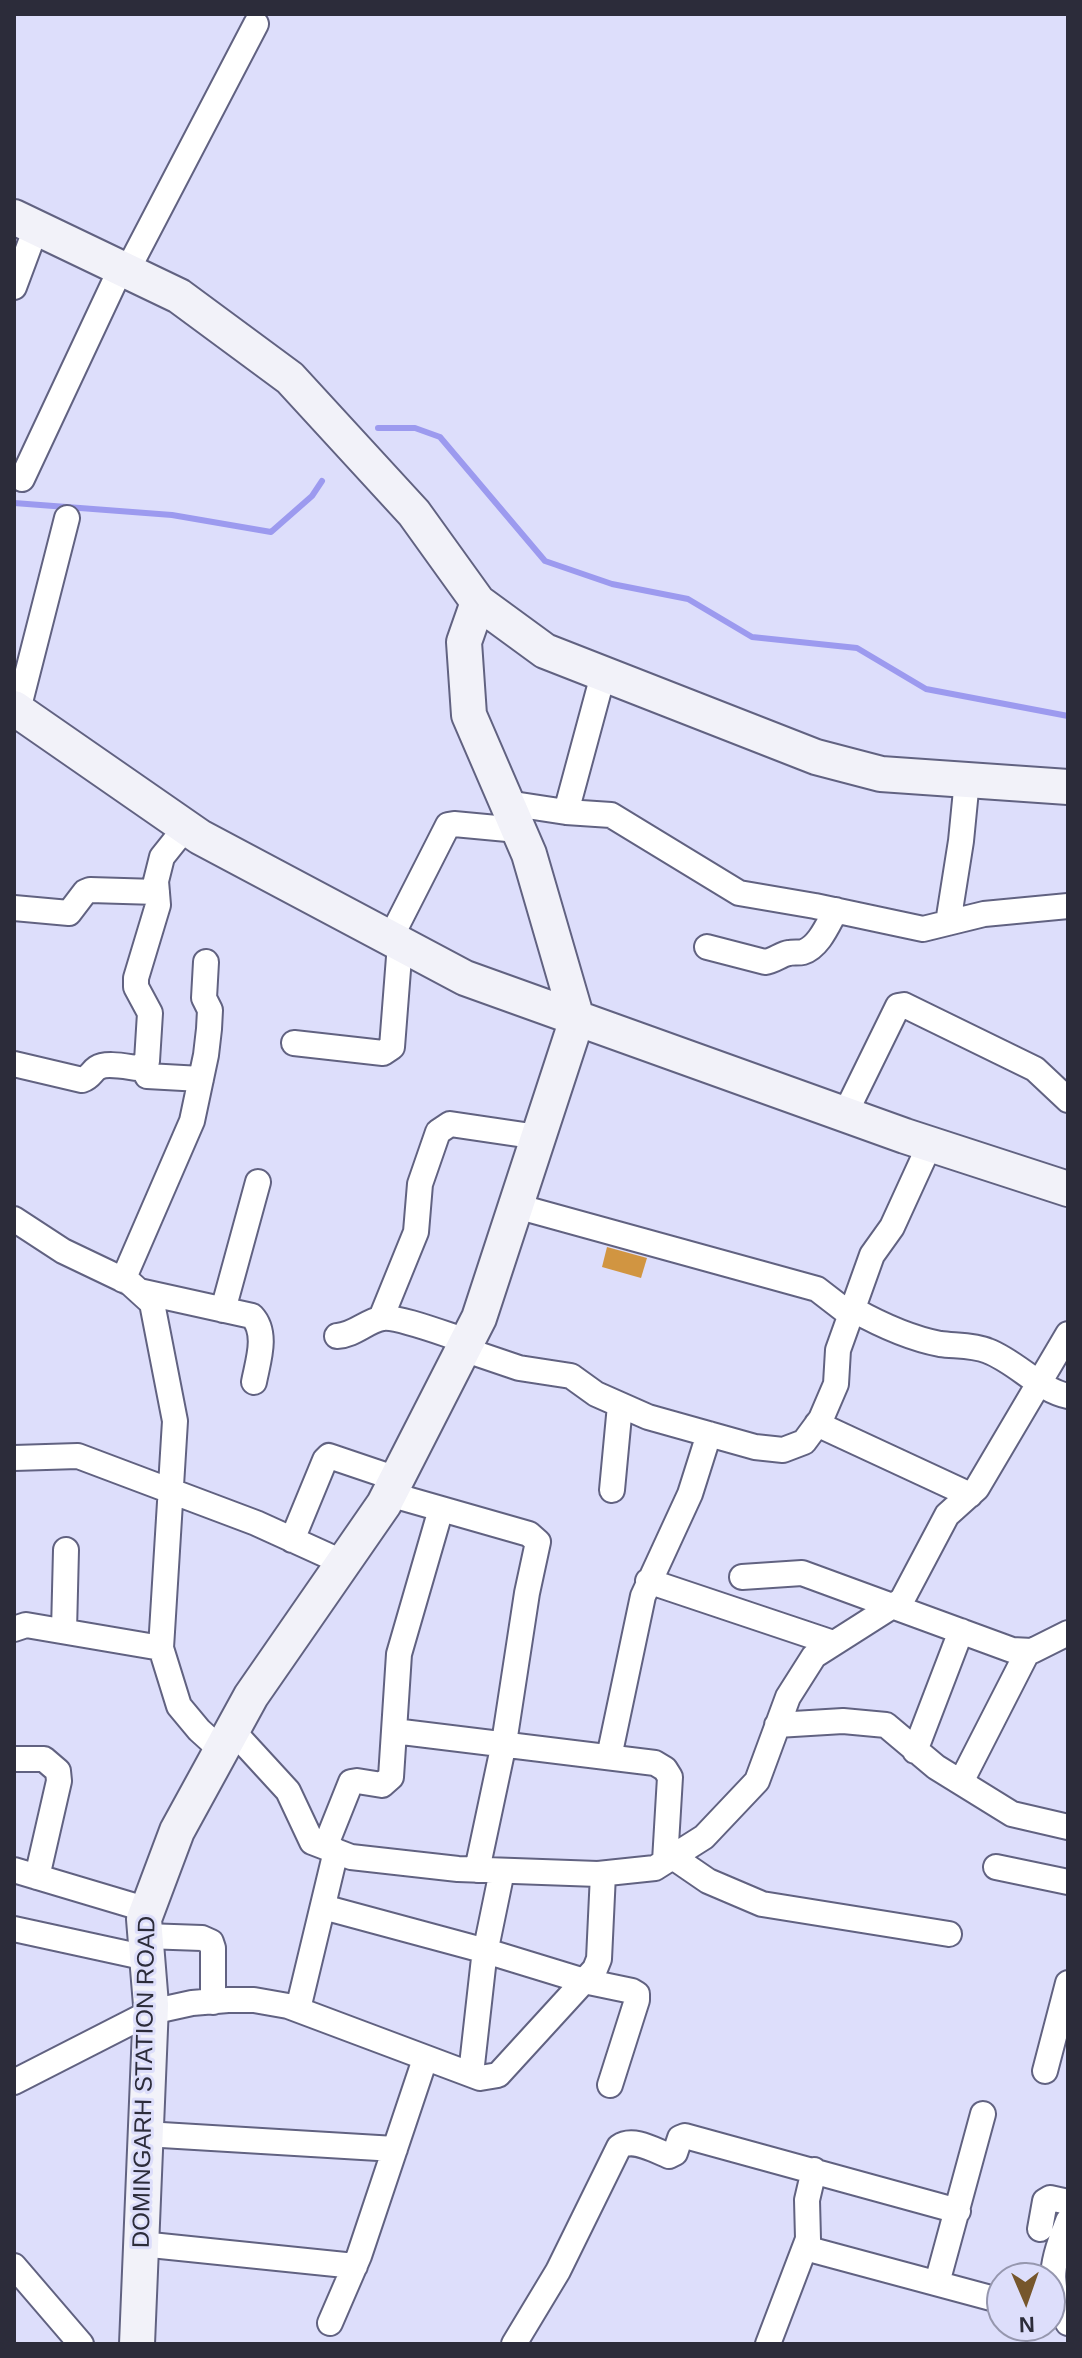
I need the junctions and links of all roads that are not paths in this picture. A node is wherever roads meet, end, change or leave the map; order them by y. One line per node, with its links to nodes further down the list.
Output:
1 (256, 24): 3 (street)
2 (25, 223): 3 (street); 4 (street)
3 (124, 270): 5 (street); 7 (street)
4 (14, 287)
5 (22, 479)
6 (67, 518): 9 (street)
7 (478, 602): 8 (street); 13 (street)
8 (603, 675): 10 (street); 12 (street)
9 (16, 709): 14 (street)
10 (967, 780): 11 (street); 19 (street)
11 (1068, 787)
12 (566, 812): 13 (street); 18 (street)
13 (512, 817): 20 (street); 23 (street)
14 (186, 827): 15 (street); 20 (street)
15 (157, 892): 17 (street); 25 (street)
16 (1068, 906): 19 (street)
17 (14, 908)
18 (836, 910): 19 (street); 21 (street)
19 (948, 923)
20 (395, 942): 23 (street); 24 (street)
21 (707, 947)
22 (206, 962): 27 (street)
23 (577, 1019): 29 (street); 30 (street, DOMINGARH STATION ROAD)
24 (294, 1043)
25 (14, 1064)
26 (147, 1076): 27 (street)
27 (201, 1079): 36 (street)
28 (1068, 1100): 29 (street)
29 (845, 1114): 31 (street)
30 (538, 1137): 34 (street, DOMINGARH STATION ROAD); 39 (street)
31 (930, 1144): 33 (street); 38 (street)
32 (258, 1182): 37 (street)
33 (1068, 1189)
34 (516, 1206): 38 (street); 42 (street, DOMINGARH STATION ROAD)
35 (14, 1219): 36 (street)
36 (131, 1285): 37 (street); 52 (street)
37 (223, 1310): 44 (street)
38 (853, 1313): 43 (street); 47 (street)
39 (381, 1318): 41 (street); 42 (street)
40 (1068, 1334): 43 (street)
41 (337, 1336)
42 (465, 1345): 46 (street); 50 (street, DOMINGARH STATION ROAD)
43 (1040, 1381): 45 (street); 53 (street)
44 (254, 1382)
45 (1068, 1396)
46 (620, 1405): 48 (street); 51 (street)
47 (817, 1424): 48 (street); 53 (street)
48 (709, 1434): 59 (street)
49 (14, 1458): 52 (street)
50 (393, 1487): 54 (street); 55 (street); 57 (street, DOMINGARH STATION ROAD)
51 (612, 1490)
52 (171, 1491): 55 (street); 66 (street)
53 (970, 1495): 60 (street)
54 (441, 1509): 69 (street); 71 (street)
55 (292, 1540): 57 (street)
56 (66, 1550): 62 (street)
57 (344, 1563): 70 (street, DOMINGARH STATION ROAD)
58 (742, 1577): 60 (street)
59 (648, 1581): 65 (street); 73 (street)
60 (890, 1606): 63 (street); 65 (street)
61 (14, 1629): 62 (street)
62 (64, 1631): 66 (street)
63 (961, 1631): 67 (street); 72 (street)
64 (1068, 1633): 67 (street)
65 (833, 1643): 68 (street)
66 (161, 1648): 70 (street)
67 (1028, 1651): 75 (street)
68 (777, 1725): 72 (street); 78 (street)
69 (394, 1731): 71 (street); 77 (street)
70 (227, 1740): 77 (street); 87 (street, DOMINGARH STATION ROAD)
71 (504, 1743): 73 (street); 80 (street)
72 (915, 1751): 75 (street)
73 (609, 1757): 78 (street)
74 (14, 1759): 82 (street)
75 (961, 1782): 76 (street)
76 (1068, 1827)
77 (330, 1849): 80 (street); 85 (street)
78 (669, 1859): 83 (street); 88 (street)
79 (996, 1867): 84 (street)
80 (477, 1870): 81 (street)
81 (502, 1871): 83 (street); 89 (street)
82 (25, 1873): 87 (street)
83 (603, 1874): 90 (street)
84 (1068, 1882)
85 (323, 1907): 89 (street); 93 (street)
86 (14, 1929): 87 (street)
87 (147, 1934): 92 (street); 94 (street, DOMINGARH STATION ROAD)
88 (949, 1934)
89 (486, 1951): 90 (street); 97 (street)
90 (584, 1981): 97 (street); 99 (street)
91 (1068, 1983): 96 (street)
92 (213, 2002): 93 (street); 94 (street)
93 (298, 2009): 95 (street)
94 (151, 2012): 98 (street); 101 (street, DOMINGARH STATION ROAD)
95 (425, 2059): 97 (street); 102 (street)
96 (1045, 2071)
97 (471, 2074)
98 (14, 2082)
99 (610, 2085)
100 (983, 2114): 105 (street)
101 (145, 2134): 102 (street); 108 (street, DOMINGARH STATION ROAD)
102 (395, 2149): 112 (street)
103 (814, 2170): 105 (street); 109 (street); 118 (street)
104 (1068, 2202): 107 (street)
105 (958, 2211): 113 (street)
106 (1068, 2221): 110 (street)
107 (1040, 2229)
108 (141, 2244): 112 (street); 117 (street, DOMINGARH STATION ROAD)
109 (805, 2248): 113 (street); 119 (street)
110 (1054, 2262)
111 (14, 2266): 116 (street)
112 (355, 2266): 115 (street)
113 (937, 2283): 114 (street)
114 (986, 2297)
115 (330, 2323)
116 (81, 2344)
117 (137, 2344)
118 (514, 2344)
119 (768, 2344)

